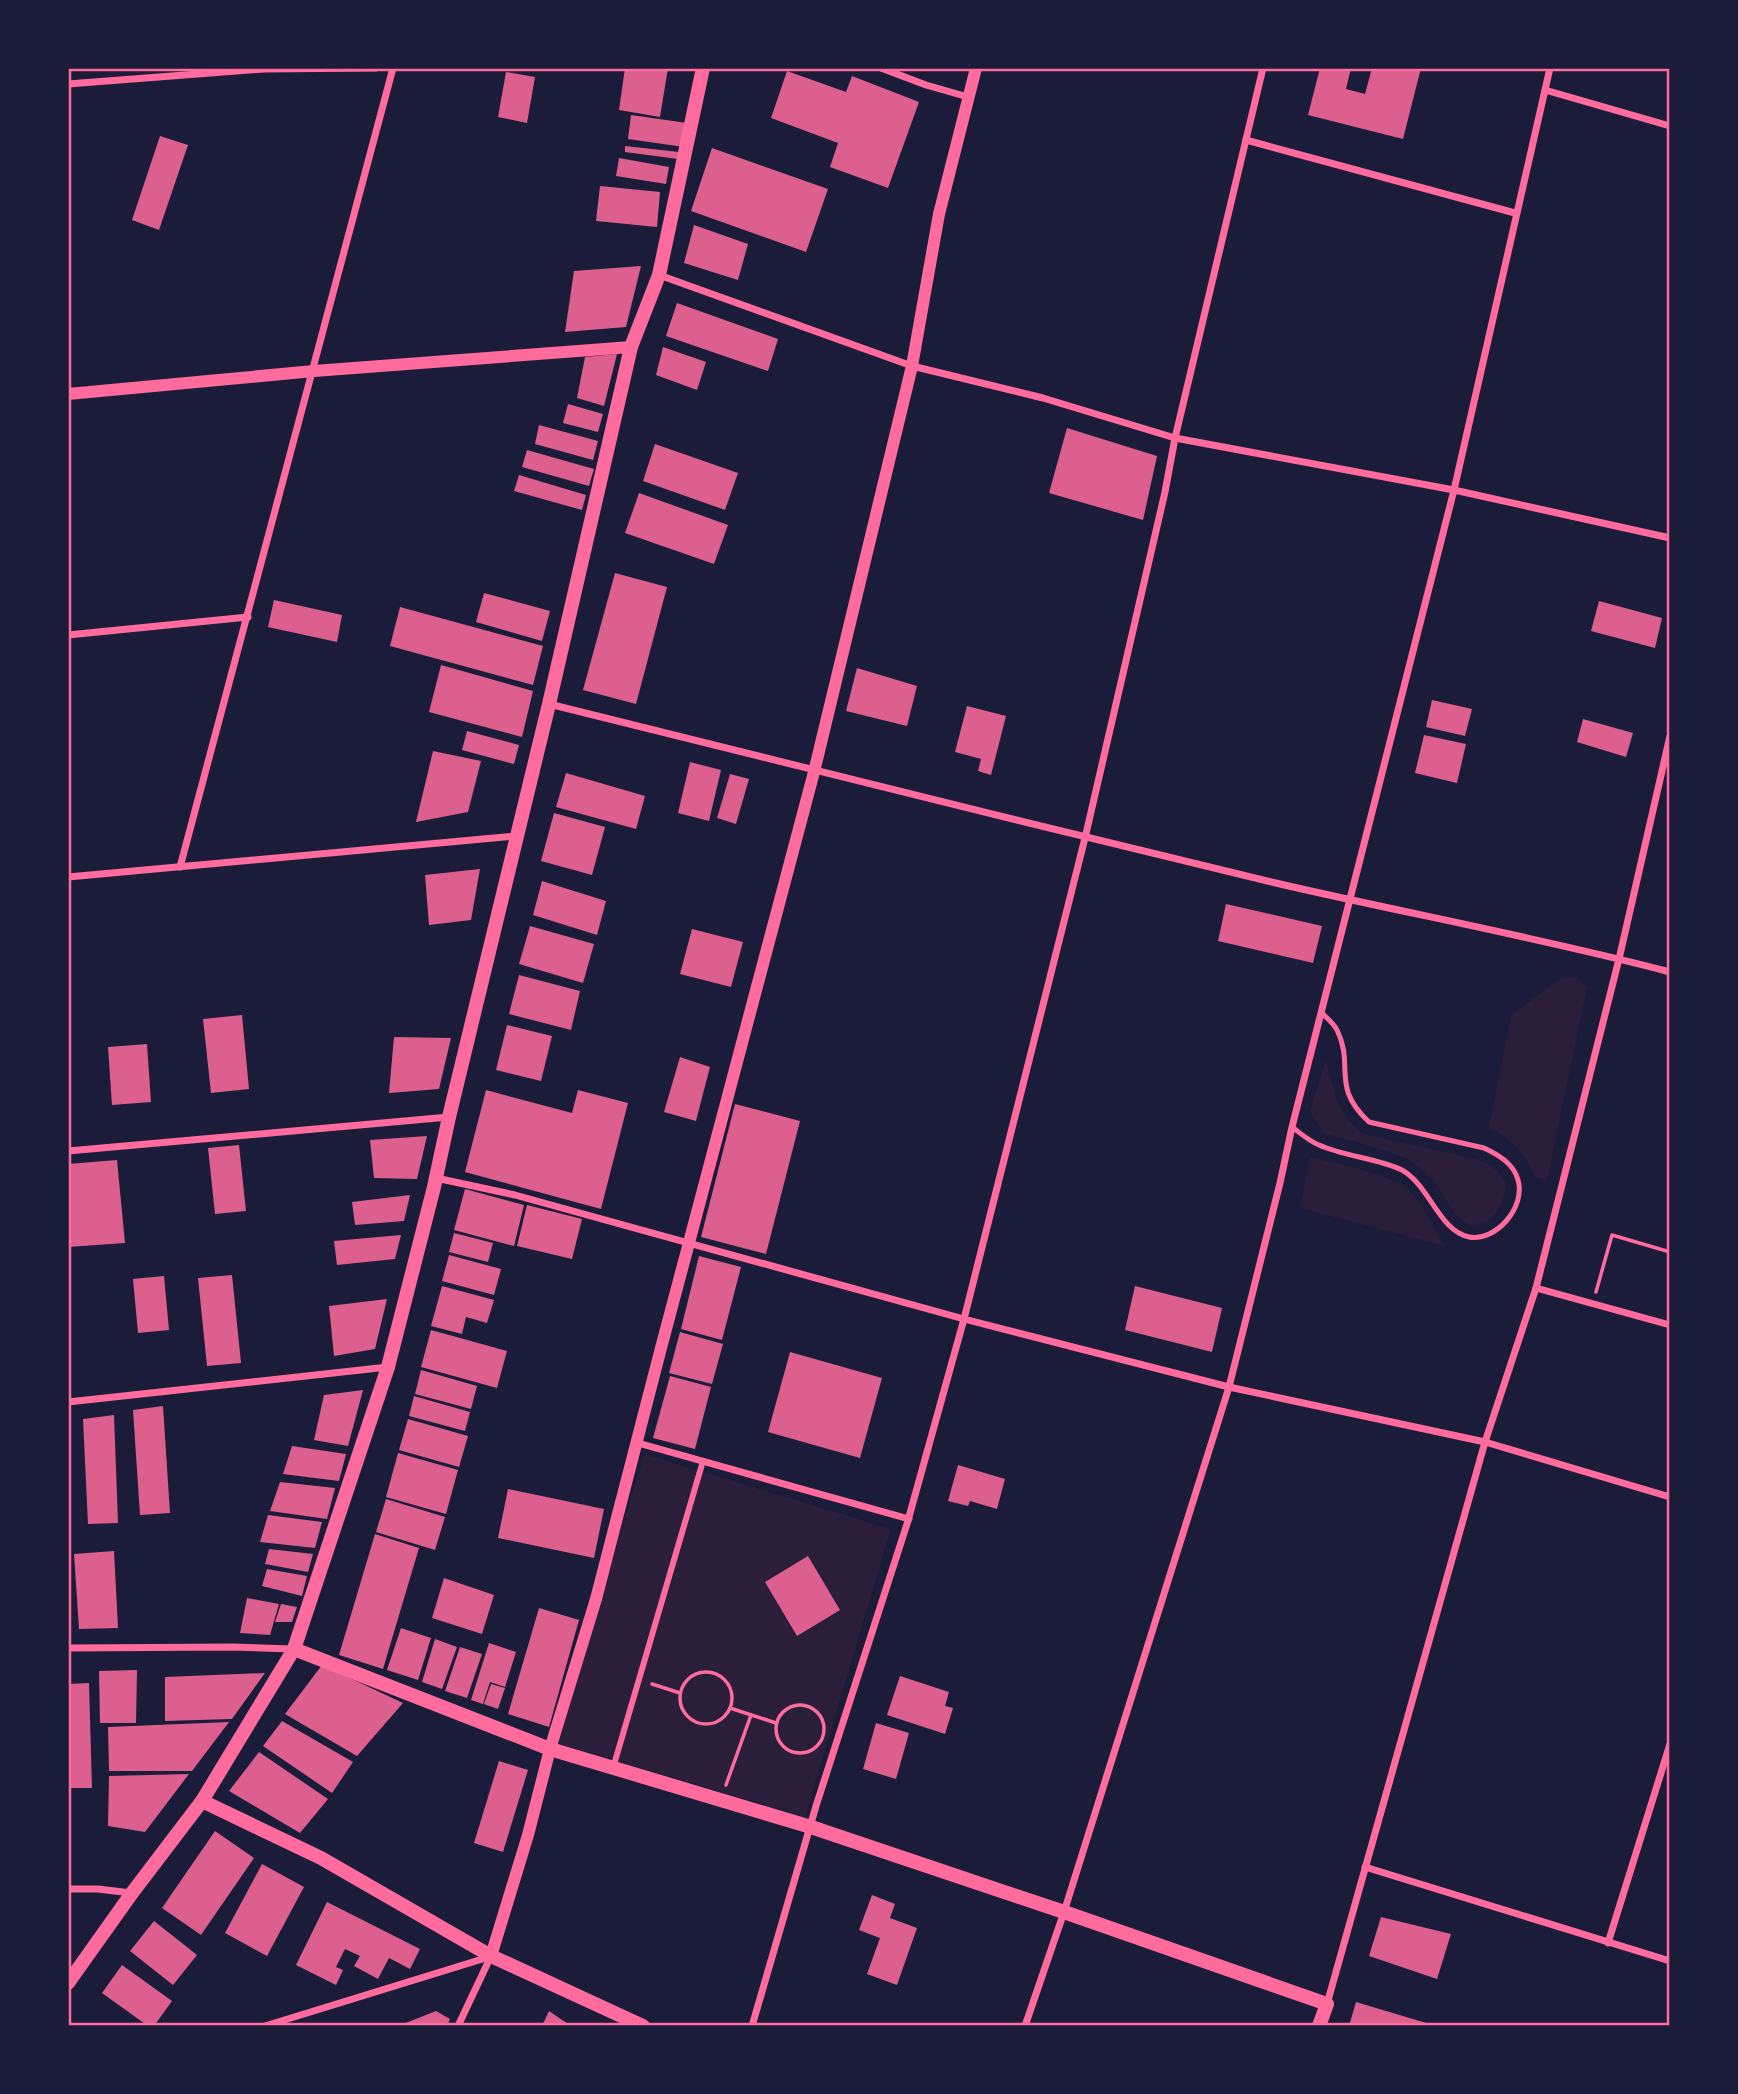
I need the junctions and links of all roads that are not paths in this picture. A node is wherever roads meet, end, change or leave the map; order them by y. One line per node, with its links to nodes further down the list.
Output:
1 (376, 68): 8 (street)
2 (393, 68): 18 (street)
3 (703, 68): 15 (main road)
4 (881, 68): 11 (street)
5 (976, 68): 11 (street)
6 (1263, 68): 13 (street)
7 (1550, 68): 10 (street)
8 (264, 69): 9 (street)
9 (68, 84)
10 (1545, 90): 12 (street); 14 (street)
11 (968, 97): 17 (street)
12 (1670, 126)
13 (1247, 140): 14 (street); 20 (street)
14 (1515, 213): 21 (street)
15 (659, 275): 16 (main road); 17 (street)
16 (631, 347): 18 (street); 25 (main road)
17 (912, 366): 20 (street); 27 (street)
18 (314, 371): 19 (street); 23 (street)
19 (68, 394)
20 (1175, 438): 21 (street); 29 (street)
21 (1454, 490): 22 (street); 32 (street)
22 (1670, 538)
23 (248, 617): 24 (street); 30 (street)
24 (68, 635)
25 (549, 704): 27 (street); 28 (main road)
26 (1670, 736): 33 (street)
27 (814, 772): 29 (street); 40 (street)
28 (516, 836): 30 (street); 36 (main road)
29 (1085, 838): 32 (street); 42 (street)
30 (180, 867): 31 (street)
31 (68, 877)
32 (1351, 901): 33 (street); 35 (street)
33 (1619, 959): 34 (street); 41 (street)
34 (1670, 972)
35 (1323, 1014): 37 (street); 37 (lane)
36 (449, 1117): 38 (street); 39 (main road)
37 (1292, 1127): 45 (street)
38 (68, 1151)
39 (436, 1178): 40 (street); 44 (main road)
40 (690, 1243): 42 (street); 48 (street)
41 (1536, 1288): 43 (street); 47 (street)
42 (964, 1320): 45 (street); 51 (street)
43 (1670, 1325)
44 (388, 1367): 46 (street); 53 (main road)
45 (1229, 1387): 47 (street); 63 (street)
46 (68, 1402)
47 (1485, 1442): 50 (street); 60 (street)
48 (638, 1443): 49 (street); 55 (street)
49 (703, 1461): 51 (street); 57 (street)
50 (1670, 1497)
51 (909, 1519): 59 (street)
52 (68, 1648): 53 (street)
53 (294, 1649): 55 (main road); 58 (main road)
54 (1670, 1744): 56 (street)
55 (550, 1749): 57 (main road); 65 (street)
56 (1668, 1757): 64 (street)
57 (613, 1768): 59 (main road)
58 (202, 1801): 62 (main road); 65 (main road)
59 (811, 1828): 63 (main road); 72 (street)
60 (1364, 1867): 64 (street); 68 (street)
61 (68, 1889): 62 (street)
62 (131, 1893): 67 (main road)
63 (1064, 1912): 68 (main road); 73 (street)
64 (1608, 1943): 66 (street)
65 (491, 1956): 69 (street); 70 (street); 71 (main road)
66 (1670, 1961)
67 (68, 1983)
68 (1327, 2004): 74 (main road)
69 (265, 2026)
70 (458, 2026)
71 (643, 2026)
72 (752, 2026)
73 (1024, 2026)
74 (1320, 2026)

